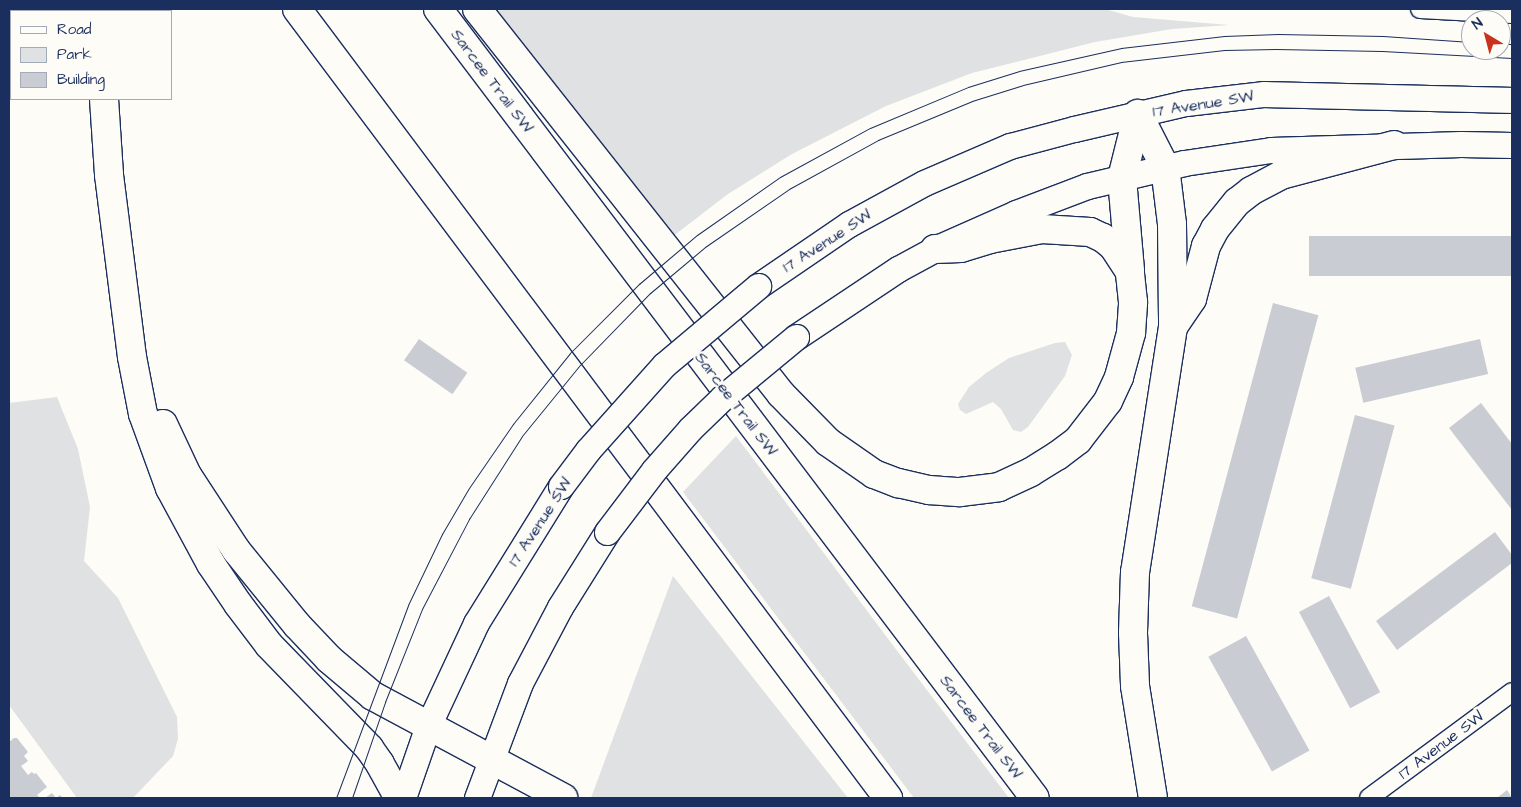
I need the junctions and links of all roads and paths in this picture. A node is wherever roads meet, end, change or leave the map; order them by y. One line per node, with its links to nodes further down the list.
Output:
1 (297, 9): 24 (highway)
2 (438, 9): 25 (highway, Sarcee Trail SW)
3 (477, 9): 14 (highway)
4 (1420, 9): 5 (street)
5 (1512, 14)
6 (104, 100): 16 (highway)
7 (1512, 100): 8 (main road, 17 Avenue SW)
8 (1138, 114): 11 (highway); 12 (highway); 18 (main road, 17 Avenue SW, bridge)
9 (1394, 145): 10 (main road); 11 (main road); 15 (highway)
10 (1512, 145)
11 (1165, 167): 12 (main road); 15 (highway)
12 (1122, 178): 13 (main road); 14 (highway)
13 (935, 249): 14 (highway); 19 (main road, bridge)
14 (1130, 272)
15 (1173, 327): 26 (highway)
16 (132, 357): 18 (highway); 20 (highway)
17 (1512, 692): 27 (street, 17 Avenue SW)
18 (428, 726): 19 (highway); 21 (main road, 17 Avenue SW)
19 (490, 760): 22 (main road); 23 (highway)
20 (399, 798)
21 (404, 798)
22 (477, 798)
23 (563, 798)
24 (888, 798)
25 (1035, 798)
26 (1153, 798)
27 (1369, 798)

